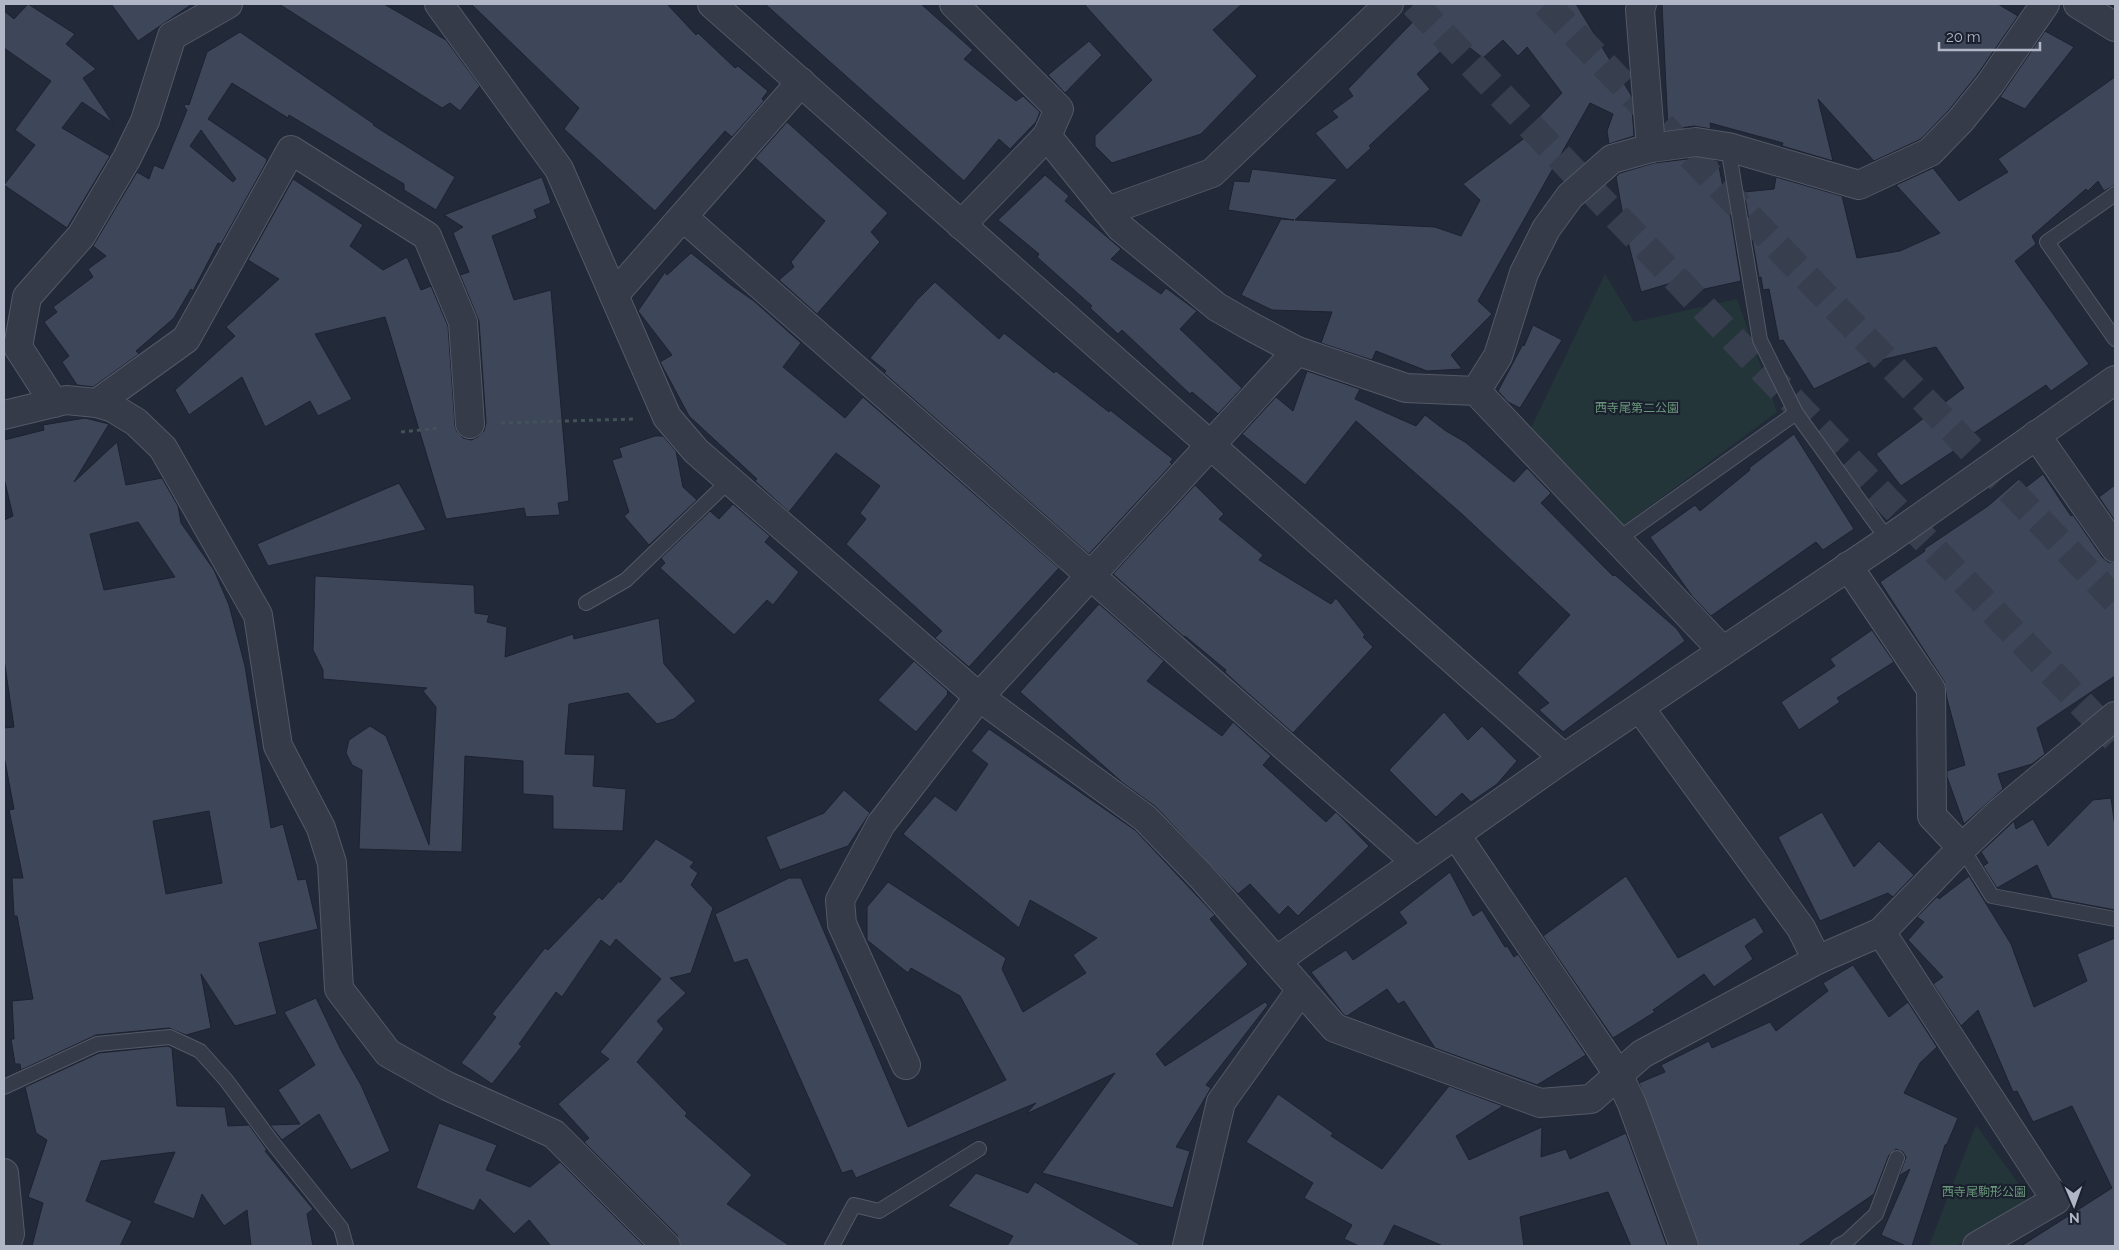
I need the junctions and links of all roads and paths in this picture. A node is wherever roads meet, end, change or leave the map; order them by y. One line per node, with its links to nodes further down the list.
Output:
1 (228, 4): 24 (street)
2 (439, 4): 18 (street)
3 (712, 4): 10 (street)
4 (954, 4): 11 (street)
5 (1389, 4): 15 (street)
6 (1642, 4): 13 (street)
7 (2078, 4): 9 (street)
8 (2038, 6): 12 (street)
9 (2115, 27)
10 (801, 82): 16 (street); 17 (street)
11 (1047, 136): 15 (street); 17 (street)
12 (1728, 147): 13 (street); 25 (lane)
13 (1651, 148): 22 (street)
14 (2115, 194): 19 (lane)
15 (1107, 211): 20 (street)
16 (683, 217): 18 (street); 37 (street)
17 (961, 225): 31 (street)
18 (614, 295): 32 (street)
19 (2115, 339)
20 (1297, 351): 22 (street); 31 (street)
21 (2115, 380): 30 (street)
22 (1476, 391): 33 (street)
23 (97, 403): 24 (street); 28 (street); 60 (street)
24 (54, 404): 26 (street)
25 (1796, 413): 33 (lane); 34 (lane)
26 (4, 416)
27 (616, 420): 28 (path)
28 (470, 424): 29 (path)
29 (401, 432)
30 (2036, 435): 34 (street); 35 (street)
31 (1210, 445): 37 (street); 43 (street)
32 (731, 479): 38 (lane); 40 (street)
33 (1617, 540): 39 (street)
34 (1888, 540): 36 (street)
35 (2115, 548)
36 (1848, 566): 39 (street); 45 (street)
37 (1090, 576): 40 (street); 46 (street)
38 (586, 603)
39 (1723, 651): 41 (street)
40 (979, 697): 50 (street); 52 (street)
41 (1640, 708): 43 (street); 49 (street)
42 (2115, 716): 45 (street)
43 (1564, 758): 44 (street)
44 (1456, 834): 46 (street); 53 (street)
45 (1962, 848): 47 (lane); 48 (street)
46 (1416, 862): 50 (street)
47 (2115, 920)
48 (1881, 932): 49 (street); 65 (street)
49 (1817, 960): 53 (street)
50 (1276, 961): 51 (street)
51 (1300, 990): 53 (street); 62 (street)
52 (906, 1065)
53 (1618, 1074): 63 (street)
54 (4, 1087): 59 (lane)
55 (979, 1150): 61 (lane)
56 (1897, 1158): 64 (lane)
57 (4, 1173): 58 (street)
58 (6, 1246)
59 (346, 1246)
60 (666, 1246)
61 (832, 1246)
62 (1187, 1246)
63 (1684, 1246)
64 (1838, 1246)
65 (1977, 1246)

